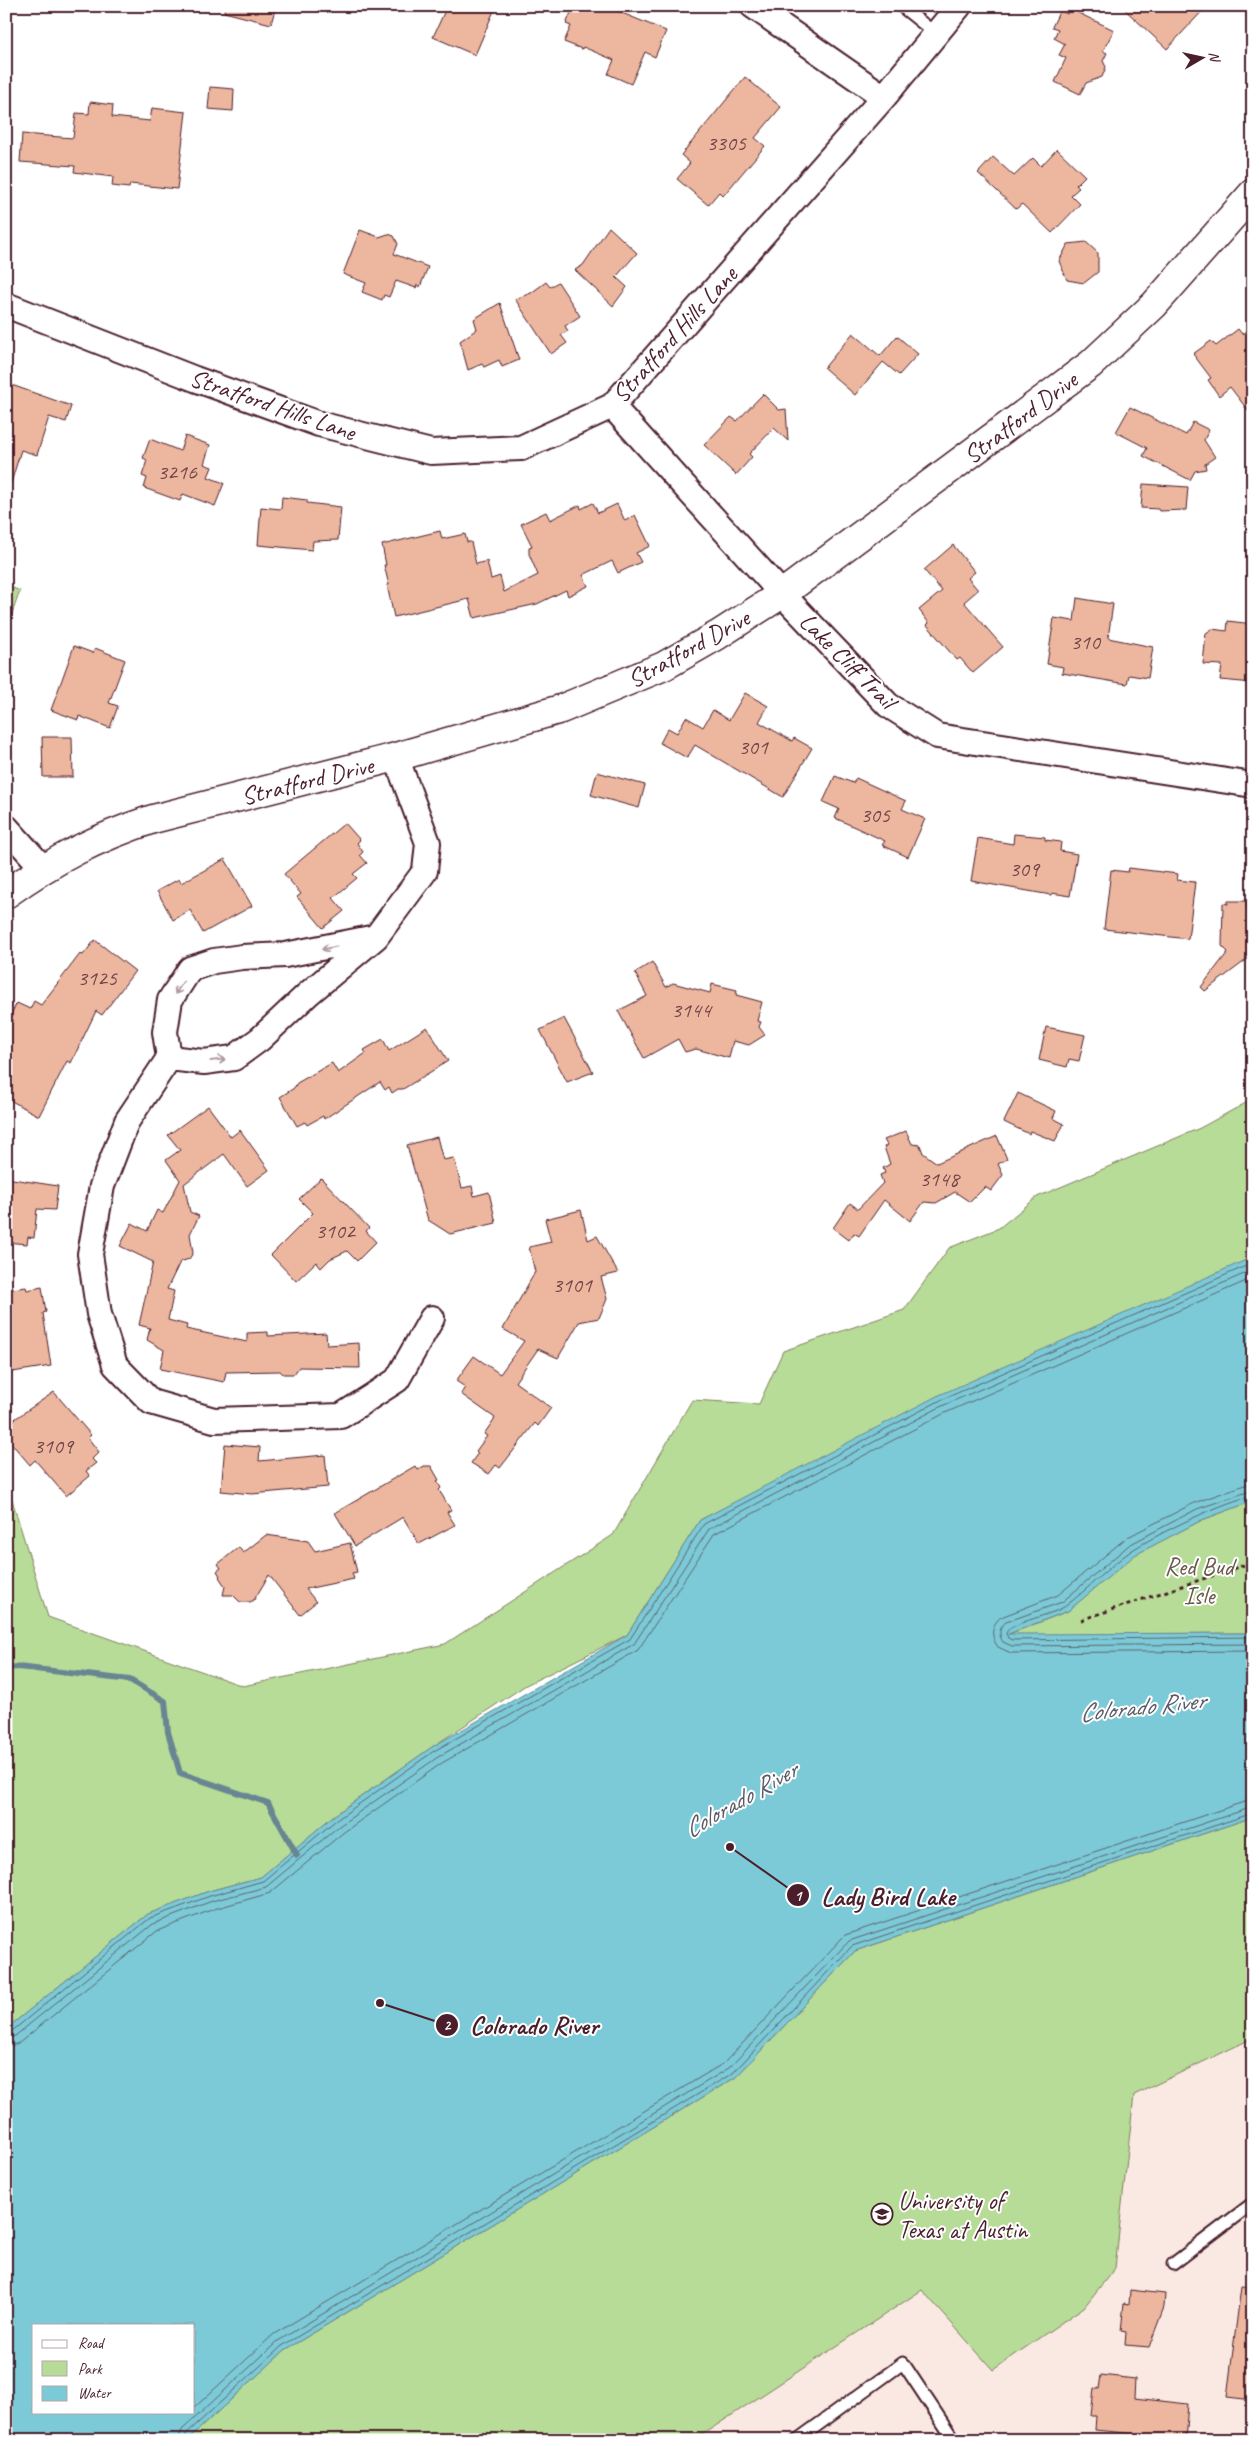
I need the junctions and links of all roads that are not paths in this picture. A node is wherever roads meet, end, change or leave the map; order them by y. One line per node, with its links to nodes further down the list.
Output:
1 (752, 6): 5 (street)
2 (901, 6): 4 (lane)
3 (959, 6): 4 (street, Stratford Hills Lane)
4 (936, 34): 5 (street, Stratford Hills Lane)
5 (884, 97): 8 (street, Stratford Hills Lane)
6 (1253, 193): 9 (street, Stratford Drive)
7 (6, 305): 8 (street, Stratford Hills Lane)
8 (612, 406): 9 (street, Lake Cliff Trail)
9 (782, 594): 10 (street, Stratford Drive); 11 (street, Lake Cliff Trail)
10 (396, 757): 13 (street, Stratford Drive); 15 (street)
11 (1253, 785)
12 (6, 827): 13 (street)
13 (43, 868): 14 (street, Stratford Drive)
14 (6, 894)
15 (376, 937): 16 (street, one-way to 15); 16 (street, one-way to 16)
16 (169, 1058): 17 (street)
17 (432, 1318)
18 (1253, 2203): 19 (lane)
19 (1173, 2264)
20 (949, 2438): 21 (lane)
21 (797, 2440)

